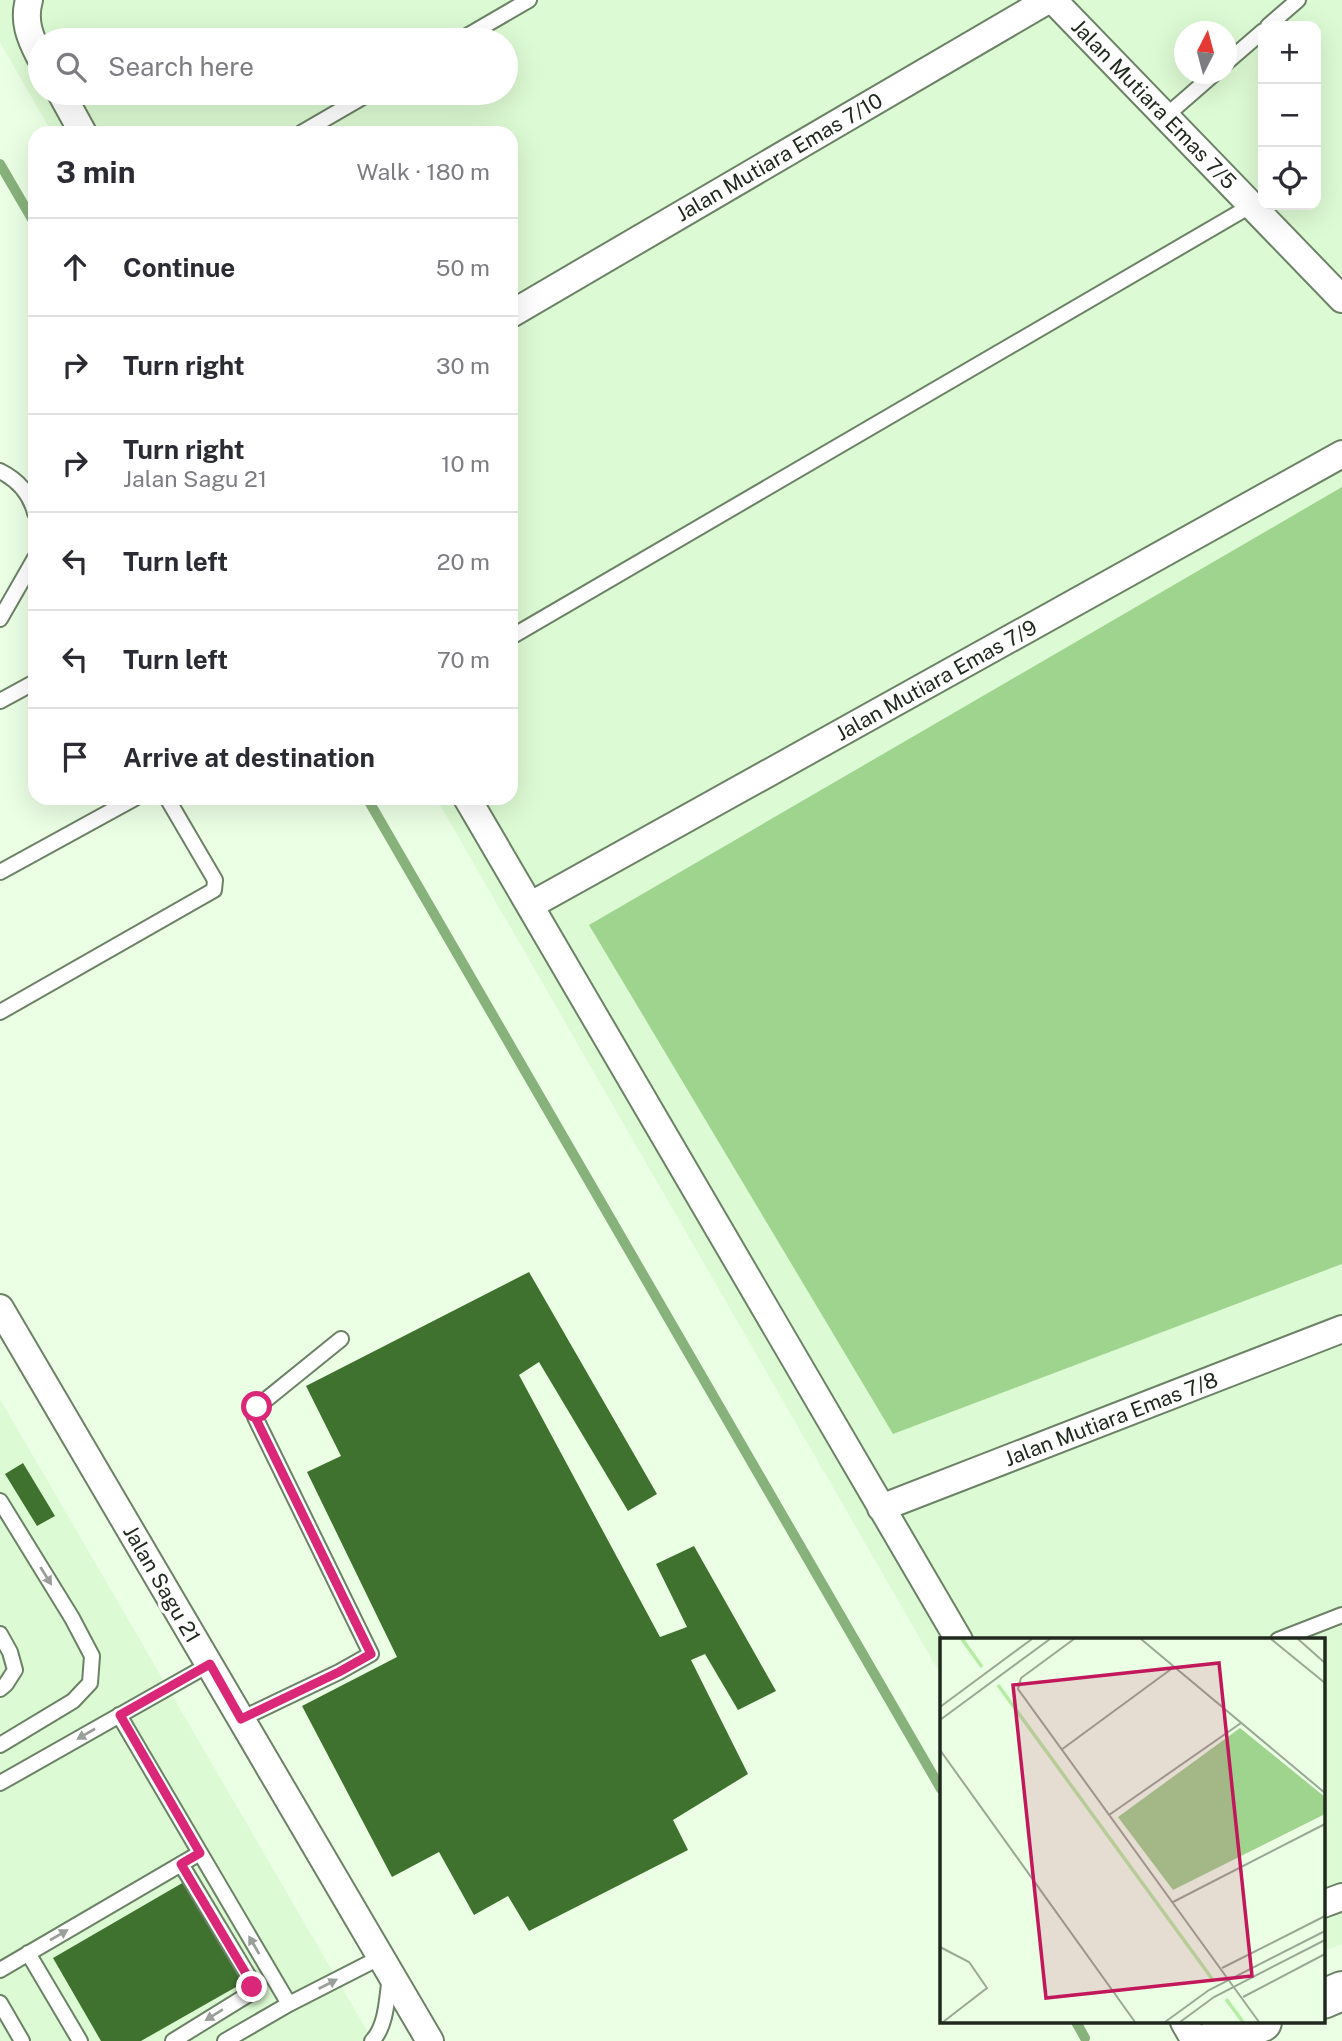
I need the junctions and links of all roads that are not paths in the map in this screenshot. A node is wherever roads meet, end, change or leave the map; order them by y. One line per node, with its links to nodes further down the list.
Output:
1 (29, 0): 8 (street)
2 (529, 0): 7 (lane)
3 (1048, 0): 19 (street, Jalan Mutiara Emas 7/10)
4 (1053, 0): 14 (street, Jalan Mutiara Emas 7/5)
5 (1298, 0): 6 (lane)
6 (1274, 21)
7 (481, 28)
8 (28, 31)
9 (1258, 35): 10 (lane)
10 (1237, 54)
11 (1203, 84): 14 (lane)
12 (68, 105): 15 (street)
13 (349, 105): 16 (lane)
14 (1167, 115): 17 (street, Jalan Mutiara Emas 7/5)
15 (79, 126)
16 (313, 126)
17 (1251, 205): 18 (street, Jalan Mutiara Emas 7/5); 25 (lane)
18 (1342, 299)
19 (518, 310)
20 (1342, 454): 32 (street, Jalan Mutiara Emas 7/9)
21 (0, 471): 22 (lane)
22 (28, 495)
23 (28, 570): 24 (lane)
24 (0, 620)
25 (518, 632)
26 (28, 686): 27 (lane)
27 (0, 701)
28 (112, 805): 31 (lane)
29 (171, 805): 33 (lane)
30 (471, 805): 32 (street)
31 (0, 872)
32 (531, 905): 38 (street)
33 (0, 1012)
34 (0, 1308): 44 (street, Jalan Sagu 21)
35 (1342, 1329): 38 (street, Jalan Mutiara Emas 7/8)
36 (341, 1339): 47 (lane)
37 (0, 1501): 39 (lane)
38 (881, 1508): 42 (street)
39 (5, 1520): 48 (lane, one-way to 48)
40 (1342, 1615): 43 (lane)
41 (0, 1634): 45 (lane)
42 (958, 1638)
43 (1283, 1638)
44 (210, 1664): 46 (lane); 47 (street, Jalan Sagu 21)
45 (0, 1689)
46 (120, 1715): 49 (lane, one-way to 49); 50 (lane)
47 (241, 1719): 55 (street, Jalan Sagu 21)
48 (0, 1745)
49 (0, 1783)
50 (200, 1853): 51 (lane); 60 (lane, one-way to 50)
51 (181, 1864): 54 (lane, one-way to 51); 66 (lane, one-way to 66)
52 (1342, 1896): 53 (street)
53 (1324, 1904)
54 (28, 1953): 56 (lane); 65 (lane)
55 (386, 1965): 60 (lane, one-way to 55); 68 (lane); 69 (street, Jalan Sagu 21)
56 (0, 1970)
57 (1342, 1991): 58 (street)
58 (1324, 1998)
59 (0, 2003): 61 (lane)
60 (289, 2004): 67 (lane)
61 (4, 2020): 64 (lane)
62 (1185, 2024): 70 (street)
63 (1257, 2024): 71 (street)
64 (22, 2041)
65 (80, 2041)
66 (173, 2041)
67 (225, 2041)
68 (372, 2041)
69 (430, 2041)
70 (1195, 2041)
71 (1212, 2041)

